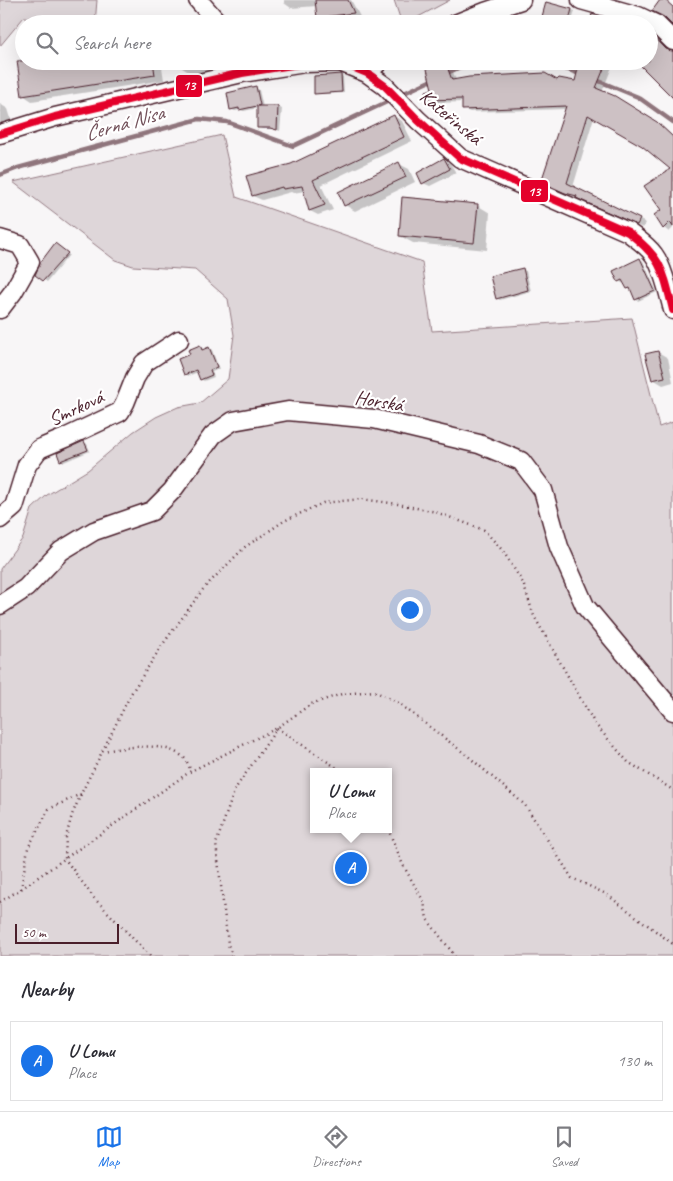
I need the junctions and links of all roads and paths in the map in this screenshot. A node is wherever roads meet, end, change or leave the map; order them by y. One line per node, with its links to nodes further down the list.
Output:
1 (198, 0): 4 (street)
2 (520, 0): 5 (street)
3 (581, 0): 6 (street)
4 (211, 15)
5 (477, 15)
6 (634, 15)
7 (658, 26): 8 (street)
8 (673, 41)
9 (229, 70): 11 (street, Kateřinská)
10 (376, 70): 14 (street, Kateřinská)
11 (0, 134)
12 (0, 239): 13 (street)
13 (0, 309)
14 (673, 310)
15 (179, 340): 16 (street, Smrková)
16 (0, 519)
17 (0, 605): 18 (street, Horská)
18 (673, 710)
19 (277, 728): 21 (path); 22 (path); 29 (path); 31 (path)
20 (102, 751): 22 (path); 23 (path); 24 (path)
21 (337, 768)
22 (191, 771): 26 (path)
23 (673, 790)
24 (81, 794): 26 (path); 27 (path)
25 (390, 833): 32 (path)
26 (66, 859): 27 (path); 30 (path)
27 (21, 889): 28 (path)
28 (0, 902)
29 (673, 944)
30 (150, 956)
31 (232, 956)
32 (454, 956)

